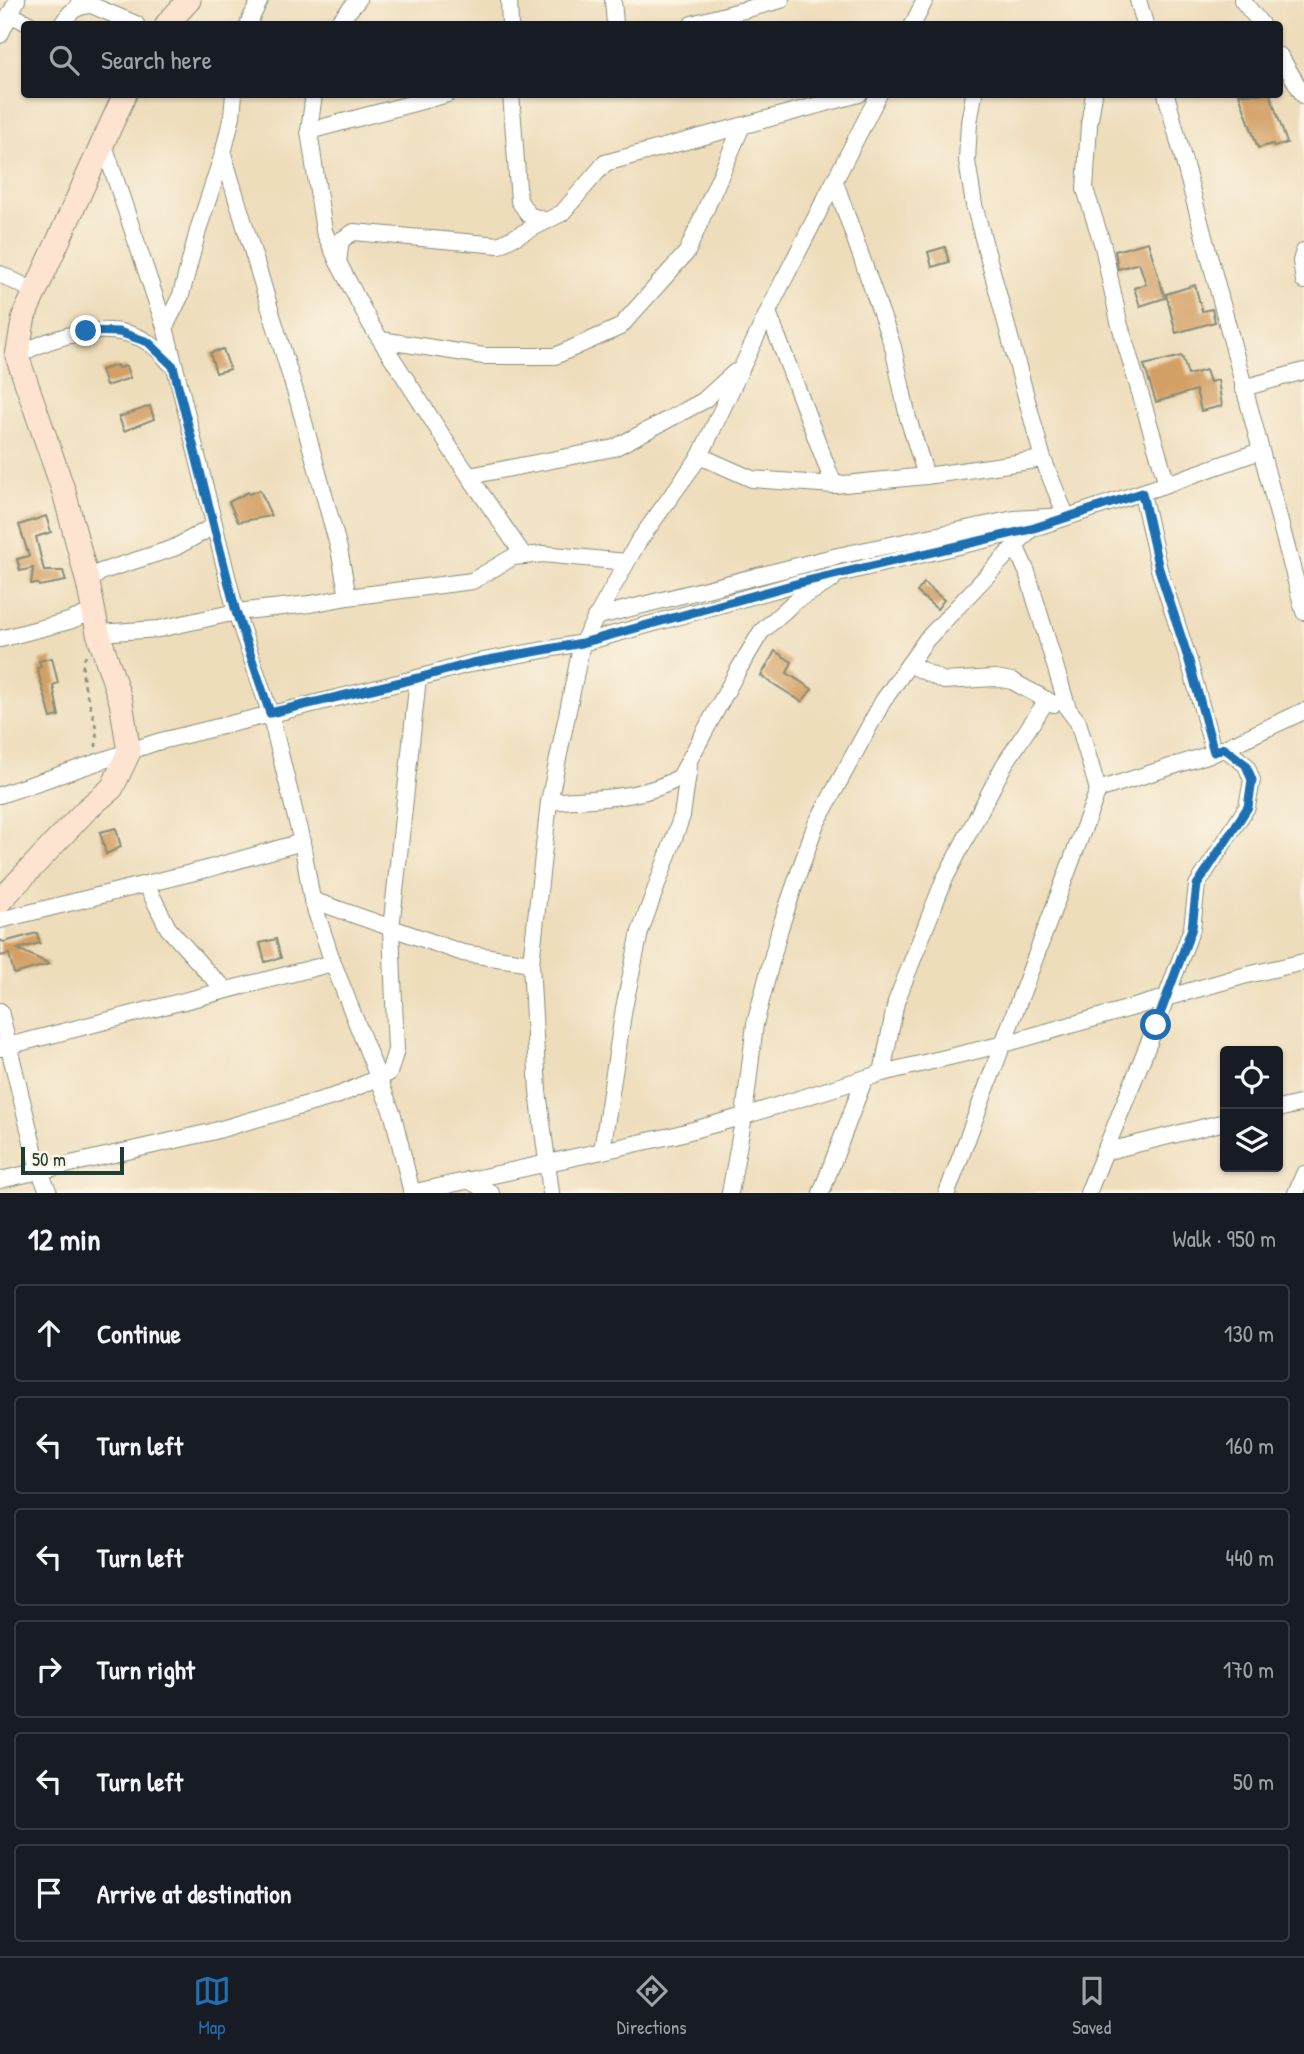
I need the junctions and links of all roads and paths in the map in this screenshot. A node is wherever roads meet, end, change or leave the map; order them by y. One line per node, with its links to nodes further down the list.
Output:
1 (176, 0): 16 (street)
2 (189, 0): 17 (street)
3 (260, 0): 18 (street)
4 (358, 0): 19 (street)
5 (613, 0): 21 (street)
6 (781, 0): 22 (street)
7 (925, 0): 23 (street)
8 (1138, 0): 24 (street)
9 (1242, 0): 25 (street)
10 (512, 1): 20 (street)
11 (84, 3): 14 (street); 15 (street)
12 (13, 7): 13 (street); 26 (street)
13 (26, 21)
14 (64, 21)
15 (129, 21)
16 (169, 21)
17 (170, 21)
18 (250, 21)
19 (340, 21)
20 (510, 21)
21 (615, 21)
22 (703, 21)
23 (914, 21)
24 (1145, 21)
25 (1259, 21)
26 (0, 36)
27 (1283, 62): 28 (street)
28 (1303, 94)
29 (123, 98): 41 (street)
30 (234, 98): 42 (street)
31 (313, 98): 40 (street)
32 (433, 98): 40 (street)
33 (511, 98): 44 (street)
34 (844, 98): 39 (street)
35 (877, 98): 43 (street)
36 (973, 98): 60 (street)
37 (1093, 98): 63 (street)
38 (1167, 98): 57 (street)
39 (742, 126): 44 (street); 52 (street)
40 (309, 131): 46 (street)
41 (103, 142): 49 (street); 51 (street)
42 (223, 154): 51 (street); 74 (street)
43 (835, 182): 50 (street); 62 (street)
44 (544, 220): 46 (street)
45 (1304, 251): 47 (street)
46 (338, 262): 52 (street)
47 (1304, 281)
48 (1, 283): 49 (street)
49 (34, 291): 53 (street)
50 (768, 312): 55 (street); 64 (street)
51 (165, 327): 54 (street)
52 (381, 340): 61 (street)
53 (17, 356): 54 (street); 73 (street)
54 (173, 366): 67 (street)
55 (741, 368): 59 (street); 61 (street)
56 (1304, 371): 57 (street)
57 (1243, 388): 58 (street)
58 (1260, 450): 63 (street); 76 (street)
59 (700, 456): 64 (street); 71 (street)
60 (1043, 459): 62 (street); 66 (street)
61 (469, 476): 70 (street)
62 (926, 476): 64 (street)
63 (1167, 484): 65 (street)
64 (834, 485)
65 (1142, 493): 66 (street); 87 (street)
66 (1066, 516): 68 (street); 77 (street)
67 (214, 526): 73 (street); 75 (street)
68 (1031, 529): 69 (street); 72 (street)
69 (1015, 545): 81 (street); 84 (street)
70 (524, 556): 71 (street); 74 (street)
71 (626, 562): 77 (street)
72 (849, 570): 80 (street); 90 (street)
73 (88, 583): 78 (street)
74 (348, 597): 75 (street)
75 (236, 612): 78 (street); 86 (street)
76 (1304, 612)
77 (595, 617): 80 (street)
78 (95, 622): 79 (street); 88 (street); 89 (path)
79 (0, 639)
80 (582, 643): 82 (street); 93 (street)
81 (909, 664): 83 (street); 113 (street)
82 (418, 678): 86 (street); 99 (street)
83 (1047, 700): 84 (street); 108 (street)
84 (1068, 709): 91 (street)
85 (1304, 712): 87 (street)
86 (270, 713): 88 (street); 94 (street)
87 (1219, 750): 91 (street); 104 (street)
88 (129, 752): 89 (street); 97 (street)
89 (96, 760): 92 (street)
90 (689, 764): 93 (street); 115 (street)
91 (1098, 790): 106 (street)
92 (0, 795)
93 (549, 802): 102 (street)
94 (302, 842): 95 (street); 96 (street)
95 (146, 884): 98 (street); 103 (street)
96 (312, 900): 99 (street); 101 (street)
97 (0, 901)
98 (0, 919)
99 (391, 929): 102 (street); 109 (street)
100 (1304, 962): 104 (street)
101 (333, 963): 103 (street); 109 (street)
102 (531, 963): 117 (street)
103 (227, 990): 107 (street)
104 (1166, 1000): 106 (street); 116 (street)
105 (0, 1011): 107 (street)
106 (1004, 1044): 108 (street); 128 (street)
107 (4, 1047): 118 (street)
108 (882, 1073): 110 (street)
109 (379, 1079): 118 (street); 123 (street)
110 (864, 1080): 113 (street); 127 (street)
111 (1304, 1102): 112 (street)
112 (1283, 1108)
113 (744, 1116): 115 (street); 126 (street)
114 (1220, 1123): 116 (street)
115 (602, 1151): 117 (street)
116 (1104, 1152): 129 (street)
117 (548, 1163): 121 (street); 125 (street)
118 (39, 1170): 120 (street); 122 (street)
119 (1304, 1174): 130 (street)
120 (0, 1180)
121 (468, 1181): 123 (street); 124 (street)
122 (49, 1193)
123 (412, 1193)
124 (491, 1193)
125 (551, 1193)
126 (730, 1193)
127 (821, 1193)
128 (947, 1193)
129 (1088, 1193)
130 (1296, 1193)

